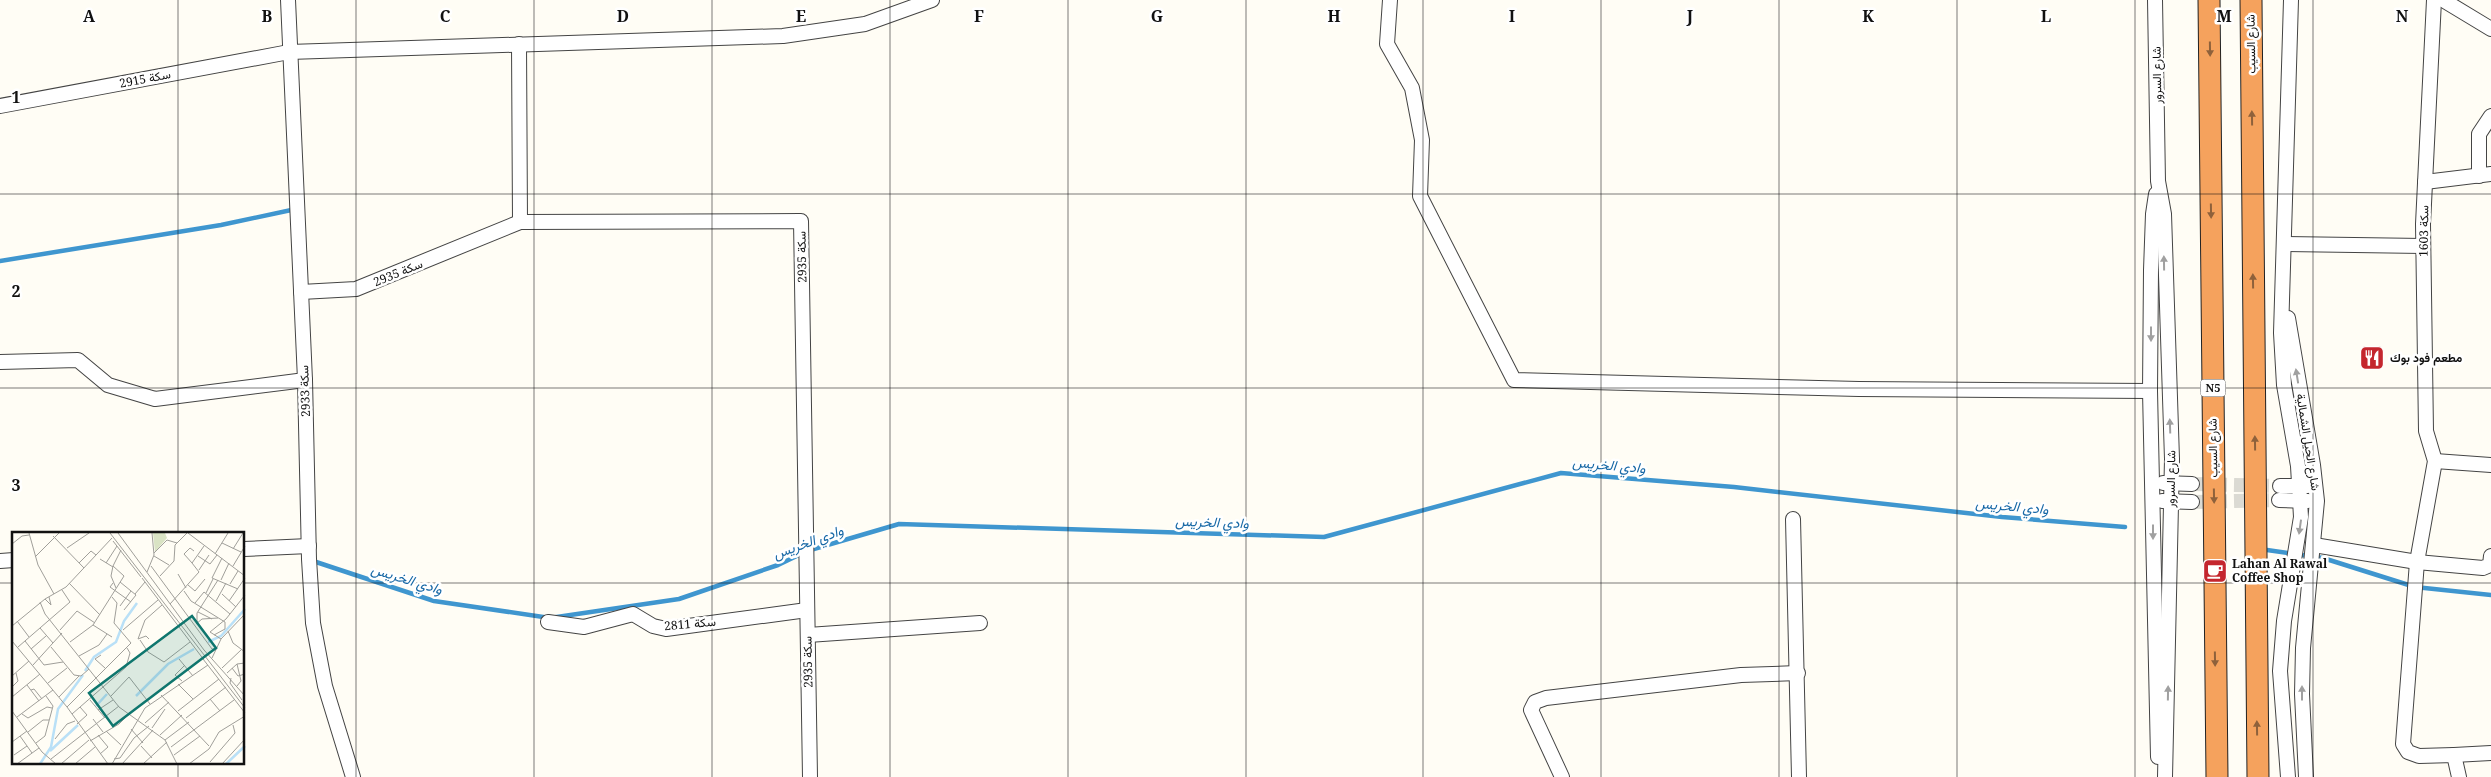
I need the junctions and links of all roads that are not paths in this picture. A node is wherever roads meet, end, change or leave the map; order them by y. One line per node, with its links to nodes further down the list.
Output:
1 (288, 0): 12 (street, سكة 2933)
2 (932, 0): 11 (street, سكة 2915)
3 (1390, 0): 25 (street)
4 (2155, 0): 16 (street, شارع السرور)
5 (2209, 0): 57 (highway, شارع السيب / N5, one-way to 57)
6 (2251, 0): 58 (highway, شارع السيب, one-way to 6)
7 (2291, 0): 19 (street, شارع الحيل الشمالية)
8 (2434, 0): 17 (street, سكة 1603)
9 (2444, 0): 10 (street)
10 (2491, 29)
11 (519, 44): 12 (street, سكة 2915); 18 (street)
12 (289, 52): 13 (street, سكة 2915); 22 (street, سكة 2933)
13 (0, 106)
14 (2491, 116): 15 (street)
15 (2485, 175): 17 (street)
16 (2158, 181): 25 (street, شارع السرور, one-way to 25); 29 (street, شارع السرور, one-way to 16)
17 (2425, 182): 20 (street, سكة 1603)
18 (520, 222): 22 (street, سكة 2935); 44 (street, سكة 2935)
19 (2284, 244): 20 (street); 21 (street, شارع الحيل الشمالية)
20 (2423, 246): 26 (street, سكة 1603)
21 (2283, 288): 31 (street, شارع الحيل الشمالية); 32 (street, شارع الحيل الشمالية, one-way to 21)
22 (301, 292): 24 (street, سكة 2933)
23 (0, 362): 24 (street)
24 (305, 380): 40 (street, سكة 2933)
25 (2150, 391): 28 (street, شارع السرور)
26 (2435, 461): 27 (street); 43 (street)
27 (2491, 465)
28 (2153, 482): 29 (street); 33 (street, شارع السرور)
29 (2171, 483): 30 (street); 34 (street, شارع السرور)
30 (2192, 484)
31 (2299, 486): 32 (street); 35 (street, شارع الحيل الشمالية); 35 (street)
32 (2316, 486): 37 (street, شارع الحيل الشمالية)
33 (2153, 501): 34 (street); 55 (street, شارع السرور, one-way to 55)
34 (2170, 501): 36 (street); 56 (street, شارع السرور, one-way to 34)
35 (2300, 501): 37 (street); 59 (street, شارع الحيل الشمالية, one-way to 59)
36 (2192, 502)
37 (2317, 502): 39 (street, شارع الحيل الشمالية)
38 (1793, 519): 48 (street)
39 (2314, 544): 43 (street); 60 (street, شارع الحيل الشمالية, one-way to 39)
40 (309, 546): 41 (street); 51 (street, سكة 2933)
41 (245, 549)
42 (2491, 556): 43 (street)
43 (2417, 562): 50 (street)
44 (807, 610): 45 (street, سكة 2811); 47 (street, سكة 2935)
45 (548, 622)
46 (980, 623): 47 (street)
47 (808, 635): 52 (street, سكة 2935)
48 (1798, 673): 53 (street); 54 (street)
49 (2491, 753): 50 (street)
50 (2454, 755): 61 (street)
51 (353, 777)
52 (810, 777)
53 (1562, 777)
54 (1800, 777)
55 (2158, 777)
56 (2165, 777)
57 (2217, 777)
58 (2258, 777)
59 (2288, 777)
60 (2306, 777)
61 (2459, 777)

